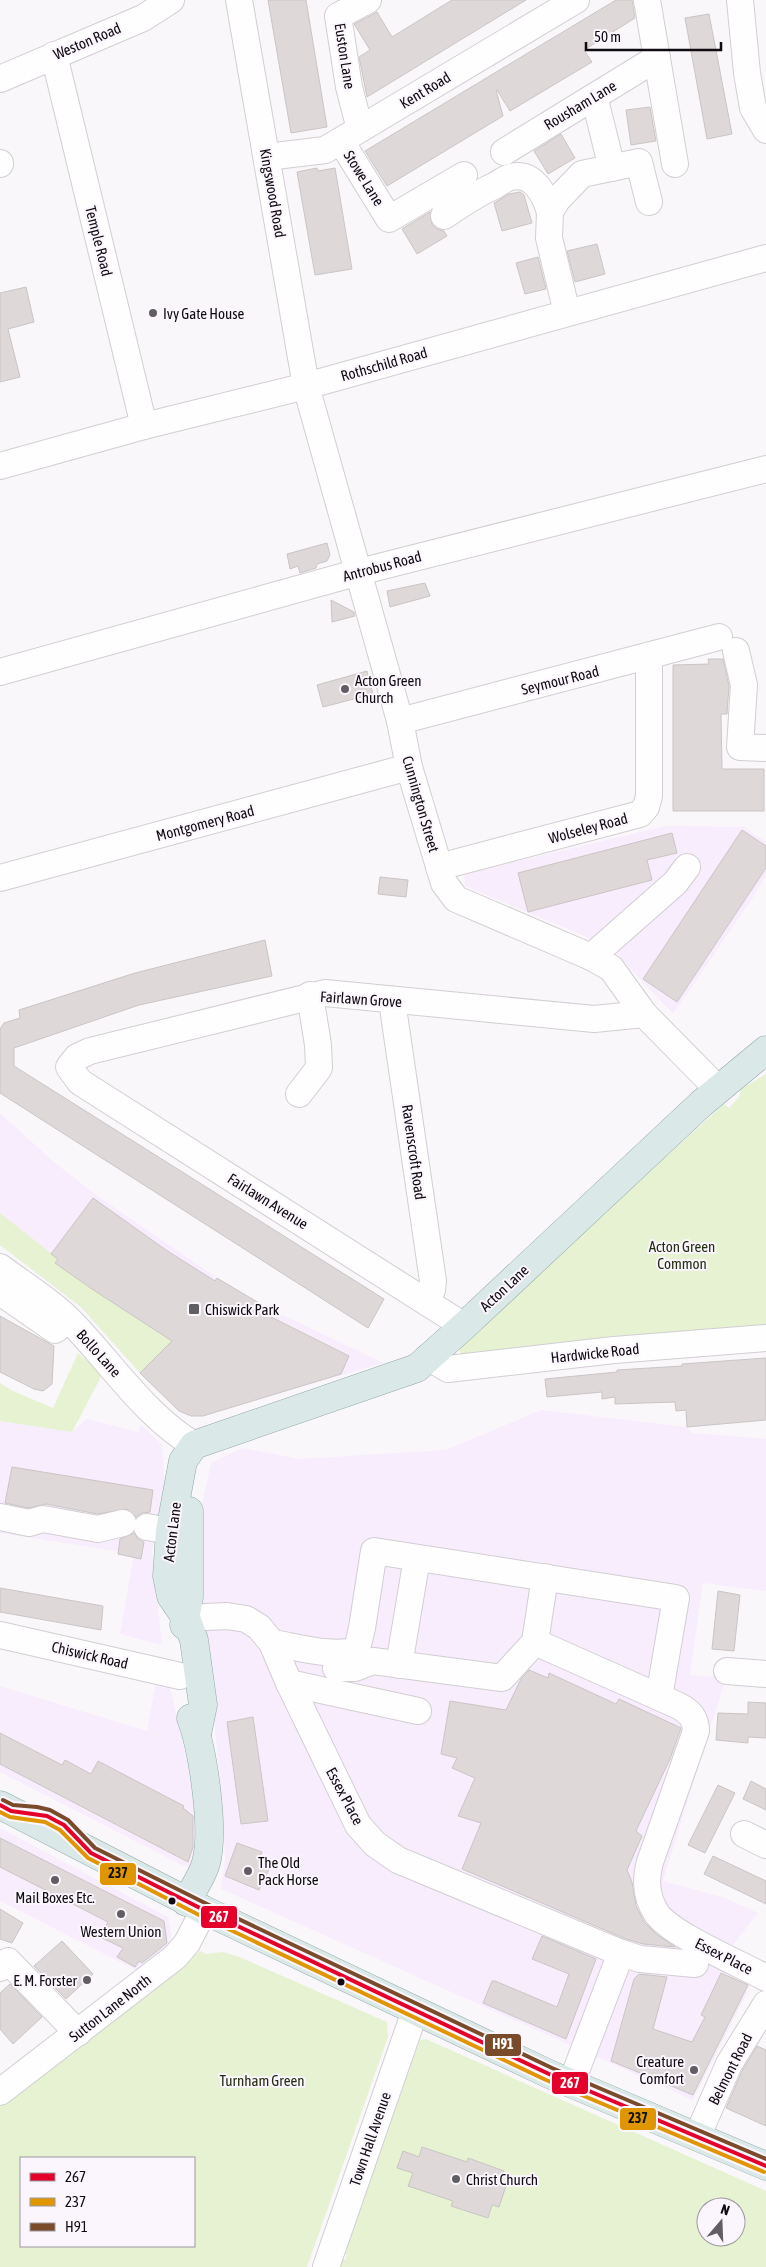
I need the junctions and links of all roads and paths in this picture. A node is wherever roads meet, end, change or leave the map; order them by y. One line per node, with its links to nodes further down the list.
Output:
1 (171, 0): 7 (street, Weston Road)
2 (239, 0): 15 (street, Kingswood Road)
3 (368, 0): 13 (street, Euston Lane)
4 (576, 0): 13 (street, Kent Road)
5 (647, 0): 8 (street)
6 (740, 0): 11 (street)
7 (54, 55): 9 (street, Weston Road); 25 (street, Temple Road)
8 (657, 58): 14 (street, Rousham Lane); 16 (street)
9 (0, 79)
10 (598, 108): 17 (street)
11 (759, 108): 12 (street)
12 (766, 130)
13 (350, 135): 15 (street, Kent Road); 18 (street, Stowe Lane)
14 (504, 152)
15 (267, 156): 24 (street, Kingswood Road)
16 (675, 164)
17 (612, 168): 19 (street); 20 (street)
18 (464, 175)
19 (650, 202)
20 (550, 212): 21 (street); 23 (street)
21 (444, 216)
22 (766, 258): 23 (street, Rothschild Road)
23 (568, 313): 24 (street, Rothschild Road)
24 (306, 386): 25 (street, Rothschild Road); 28 (street, Cunnington Street)
25 (144, 426): 26 (street, Rothschild Road)
26 (0, 466)
27 (766, 469): 28 (street, Antrobus Road)
28 (359, 572): 30 (street, Antrobus Road); 31 (street, Cunnington Street)
29 (649, 657): 31 (street, Seymour Road); 32 (street, Seymour Road); 34 (street, Wolseley Road)
30 (0, 672)
31 (400, 721): 33 (street, Cunnington Street)
32 (766, 748)
33 (410, 768): 34 (street, Cunnington Street); 36 (street, Montgomery Road)
34 (439, 867): 37 (street, Cunnington Street)
35 (687, 867): 37 (street)
36 (0, 878)
37 (591, 957): 40 (street, Cunnington Street)
38 (310, 996): 39 (street, Fairlawn Grove); 42 (street, Fairlawn Grove); 44 (street)
39 (392, 1001): 40 (street, Fairlawn Grove); 47 (street, Ravenscroft Road)
40 (644, 1014): 43 (street, Cunnington Street)
41 (766, 1050): 43 (main road, Acton Lane)
42 (73, 1075): 47 (street, Fairlawn Avenue)
43 (718, 1089): 49 (main road, Acton Lane)
44 (299, 1094)
45 (0, 1267): 48 (street, Bollo Lane)
46 (0, 1292): 48 (street)
47 (426, 1301): 49 (street, Fairlawn Avenue)
48 (68, 1318): 52 (street, Bollo Lane)
49 (464, 1326): 51 (main road, Acton Lane)
50 (766, 1338): 51 (street, Hardwicke Road)
51 (428, 1357): 52 (main road, Acton Lane)
52 (191, 1457): 54 (main road, Acton Lane)
53 (0, 1517): 54 (street)
54 (161, 1519): 57 (main road, Acton Lane)
55 (417, 1558): 56 (street); 61 (street); 62 (street)
56 (545, 1577): 59 (street); 67 (street)
57 (186, 1618): 60 (street, Essex Place); 65 (main road, Acton Lane); 69 (main road, Acton Lane)
58 (0, 1635): 65 (street, Chiswick Road)
59 (535, 1642): 62 (street); 67 (street)
60 (275, 1651): 61 (street); 66 (street, Essex Place)
61 (365, 1655): 62 (street)
62 (419, 1668)
63 (727, 1672): 64 (street)
64 (766, 1674)
65 (180, 1676): 69 (main road, Acton Lane)
66 (289, 1683): 68 (street); 72 (street, Essex Place)
67 (659, 1697): 75 (street, Essex Place)
68 (418, 1711)
69 (197, 1734): 71 (main road, Acton Lane)
70 (5, 1808): 71 (main road)
71 (195, 1906): 77 (main road); 78 (street, Sutton Lane North)
72 (621, 1953): 73 (street, Essex Place); 79 (street)
73 (695, 1964)
74 (0, 1968): 78 (street)
75 (766, 1978)
76 (766, 2004): 81 (street, Belmont Road)
77 (415, 2011): 79 (main road); 83 (street, Town Hall Avenue)
78 (78, 2033): 80 (street, Sutton Lane North)
79 (571, 2084): 81 (main road)
80 (0, 2092)
81 (697, 2136): 82 (main road)
82 (766, 2166)
83 (326, 2267)

